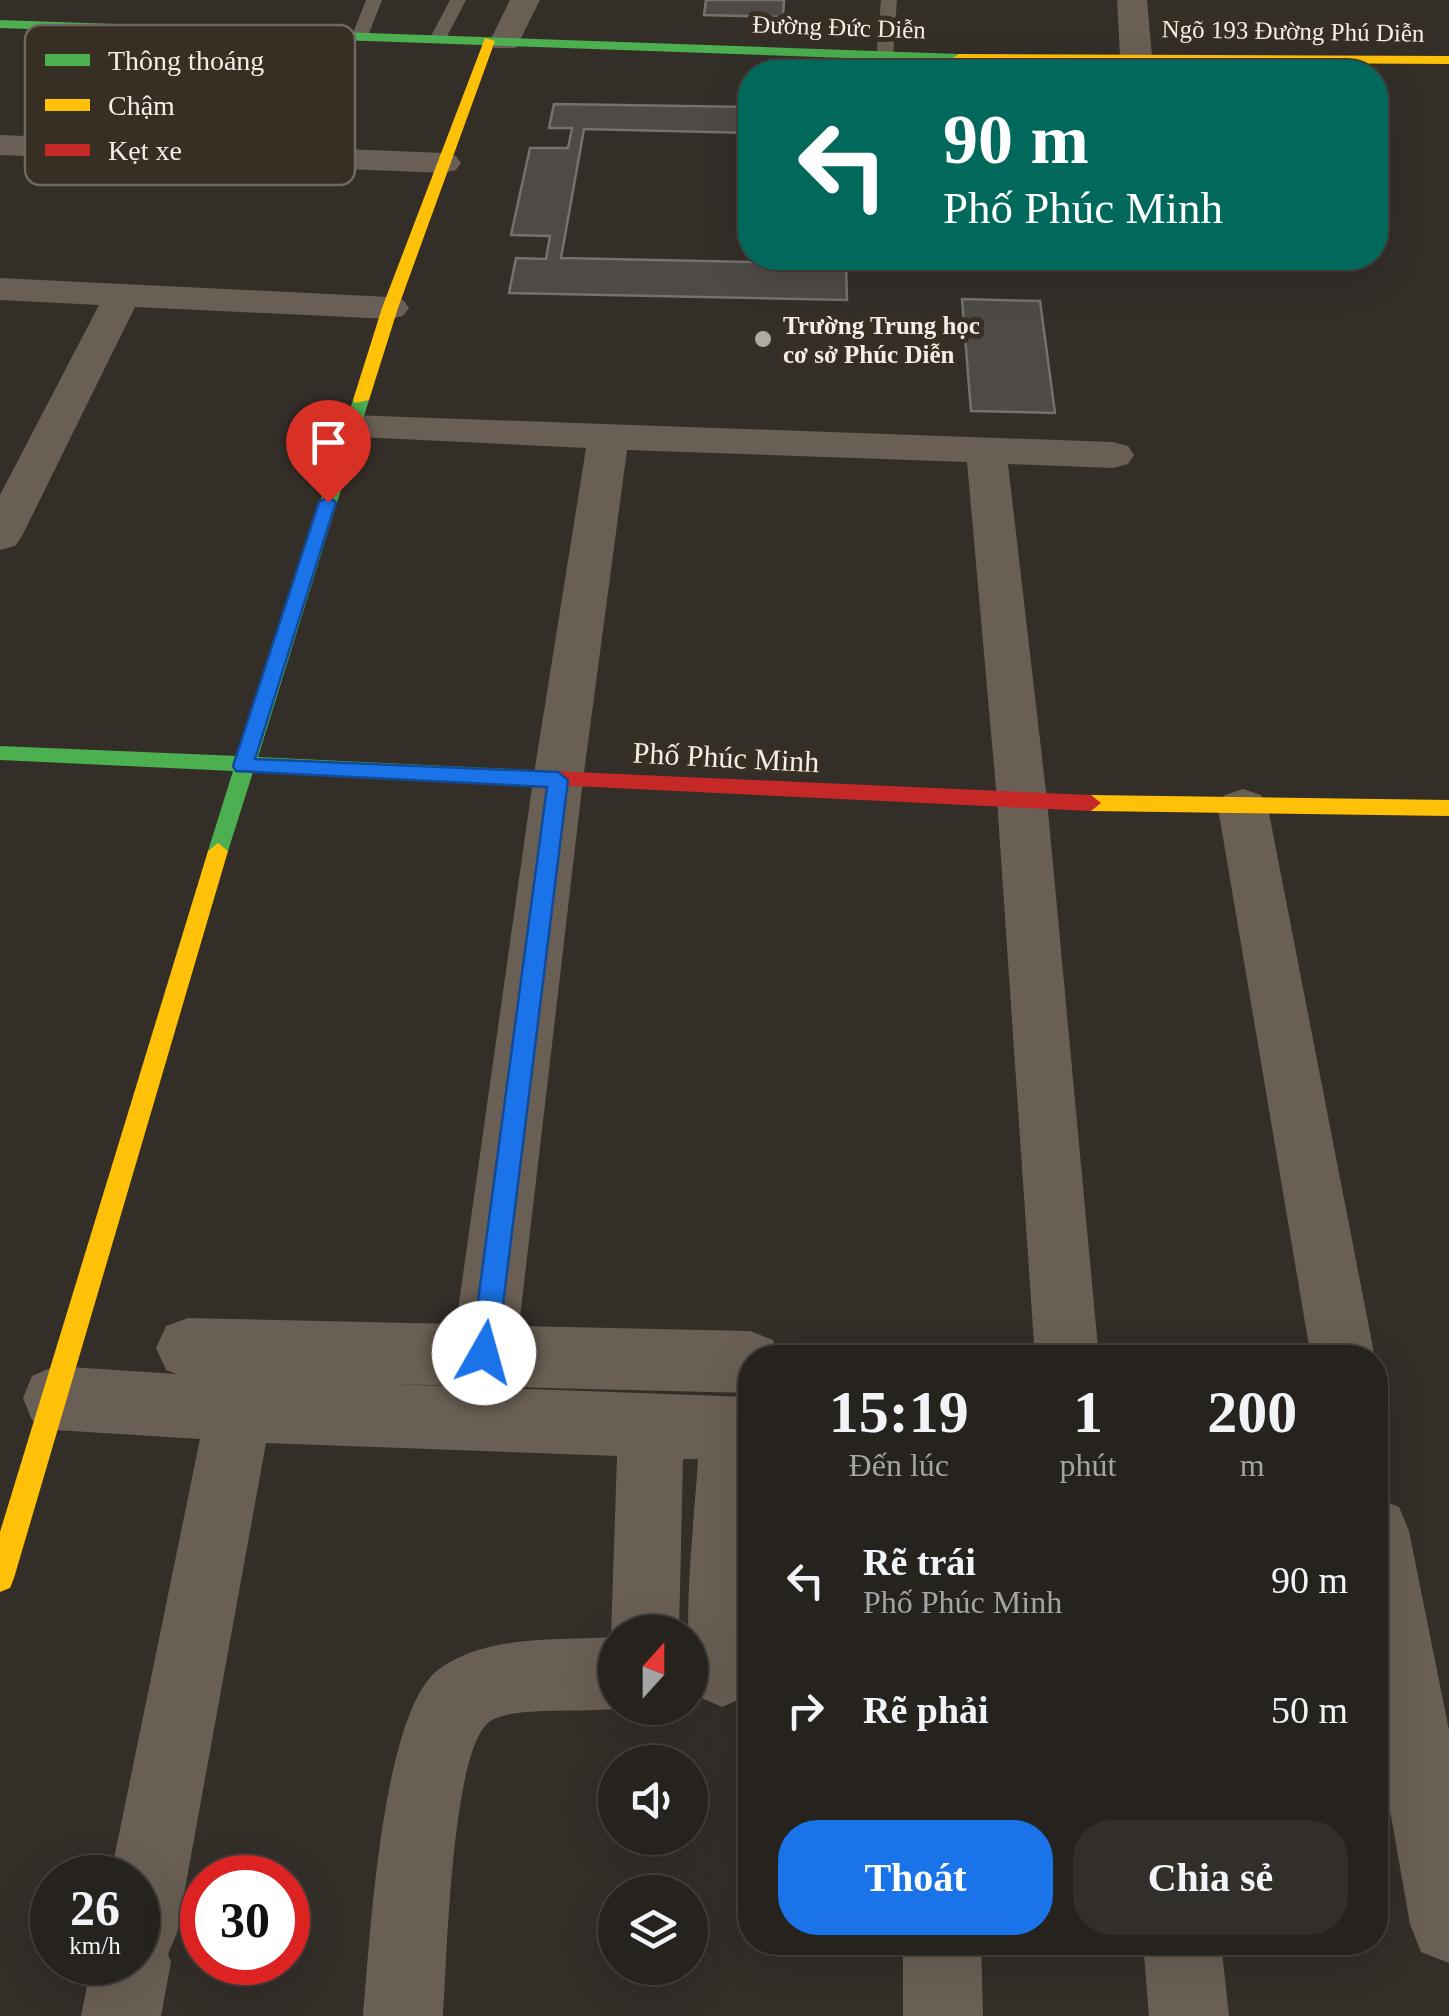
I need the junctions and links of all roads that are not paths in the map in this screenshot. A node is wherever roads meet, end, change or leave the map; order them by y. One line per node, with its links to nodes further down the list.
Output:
1 (374, 0): 9 (lane)
2 (458, 0): 10 (lane)
3 (525, 0): 11 (street)
4 (888, 0): 14 (lane)
5 (1132, 0): 12 (street)
6 (0, 24): 7 (street, Đường Đức Diễn)
7 (30, 25)
8 (355, 36): 9 (street, Đường Đức Diễn)
9 (360, 36): 10 (street, Đường Đức Diễn)
10 (438, 38): 11 (street, Đường Đức Diễn)
11 (497, 41): 13 (street, Đường Đức Diễn); 20 (street)
12 (1136, 56): 15 (street, Đường Đức Diễn); 16 (street, Ngõ 193 Đường Phú Diễn)
13 (803, 60)
14 (884, 60)
15 (1024, 60)
16 (1449, 60)
17 (0, 144): 18 (street)
18 (25, 145)
19 (355, 159): 20 (street)
20 (444, 163): 23 (street)
21 (0, 289): 22 (street)
22 (122, 296): 23 (street); 28 (street)
23 (390, 308): 24 (street)
24 (352, 427): 25 (street); 30 (street)
25 (608, 437): 26 (street); 31 (street)
26 (986, 451): 27 (street); 32 (street)
27 (1112, 455)
28 (4, 521)
29 (0, 753): 30 (street, Phố Phúc Minh)
30 (243, 766): 31 (street, Phố Phúc Minh); 40 (street)
31 (558, 780): 32 (street, Phố Phúc Minh); 38 (street)
32 (1022, 800): 33 (street, Phố Phúc Minh); 35 (street)
33 (1244, 808): 34 (street, Phố Phúc Minh); 36 (street)
34 (1449, 808)
35 (1065, 1345)
36 (1342, 1345)
37 (188, 1348): 38 (street)
38 (484, 1353): 39 (street)
39 (738, 1362)
40 (54, 1398): 41 (street); 45 (street)
41 (239, 1410): 42 (street); 50 (street)
42 (651, 1425): 43 (street); 47 (street)
43 (738, 1429)
44 (738, 1465): 48 (street)
45 (0, 1578)
46 (1388, 1600): 51 (street)
47 (645, 1615)
48 (721, 1671)
49 (598, 1675): 56 (street)
50 (153, 1855)
51 (1449, 1924)
52 (942, 1955): 57 (street)
53 (1183, 1955): 58 (street)
54 (128, 1985): 55 (street)
55 (122, 2016)
56 (403, 2016)
57 (944, 2016)
58 (1189, 2016)

